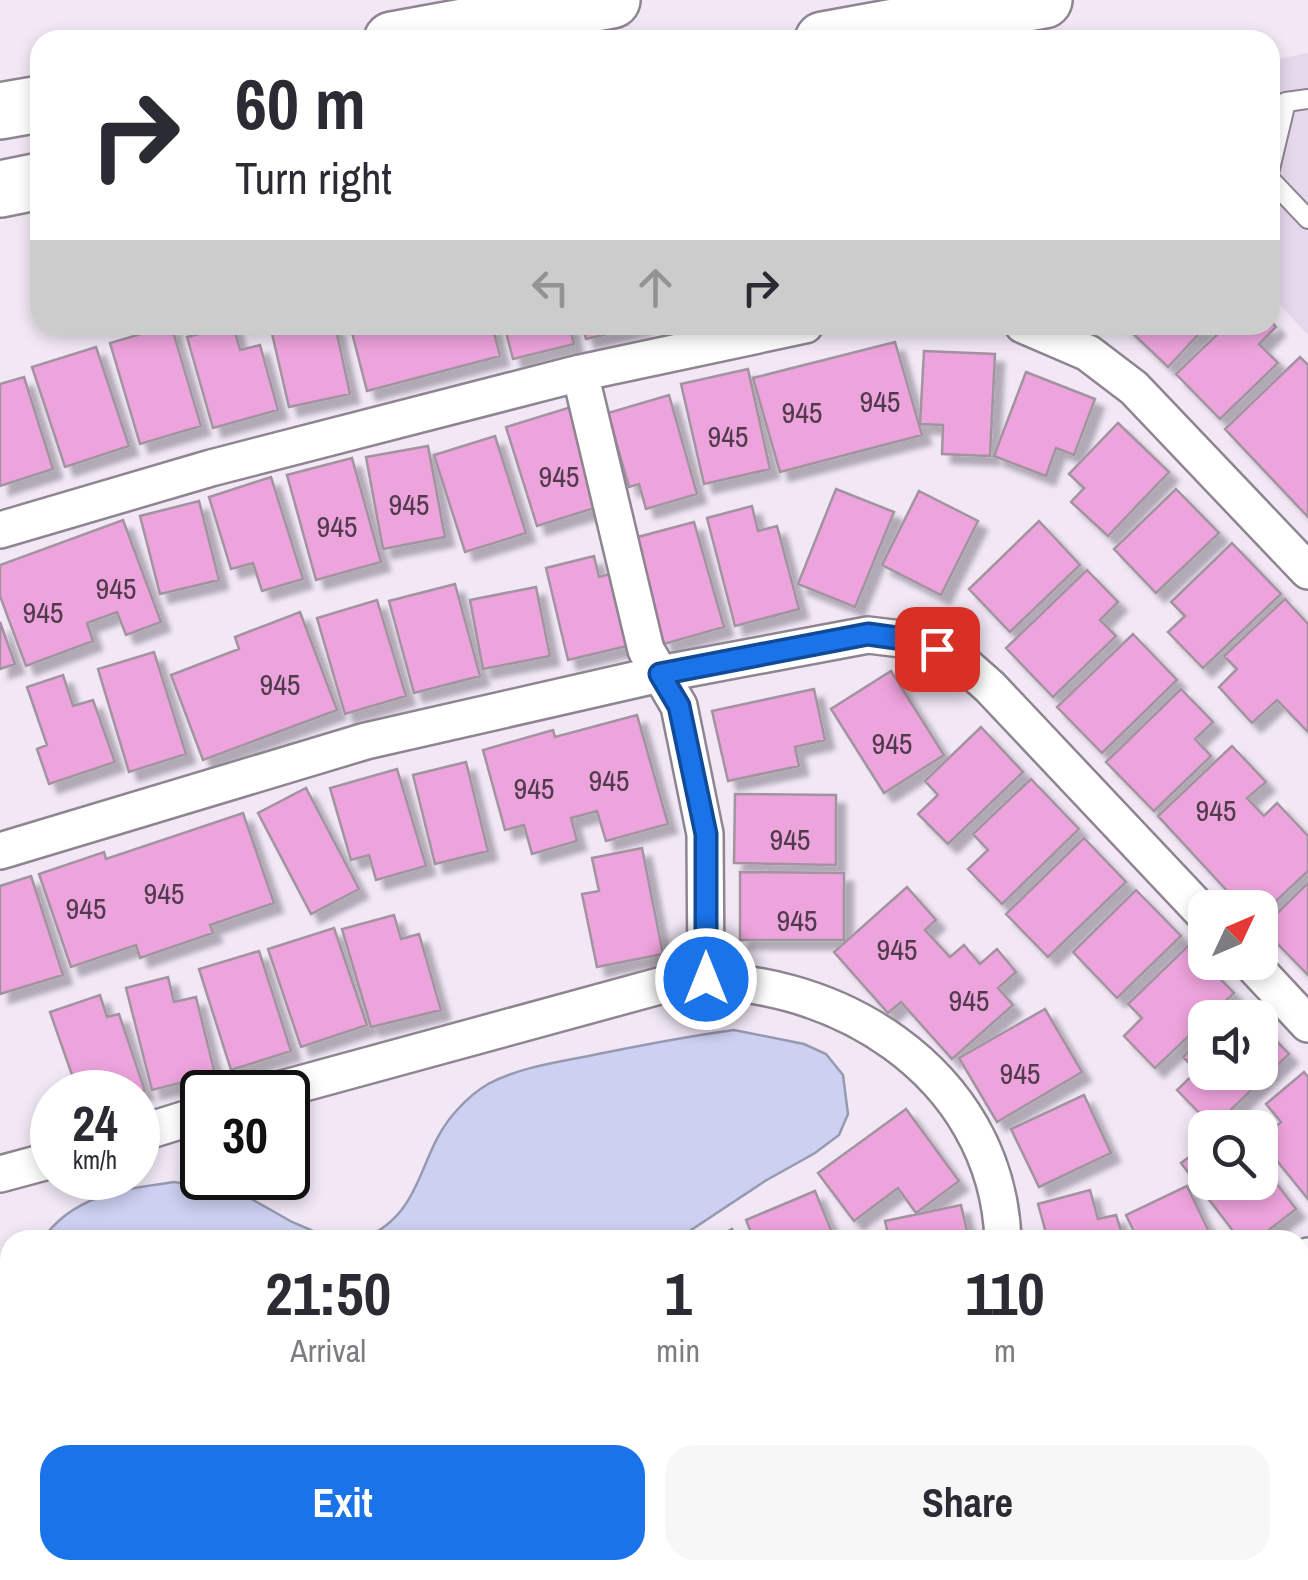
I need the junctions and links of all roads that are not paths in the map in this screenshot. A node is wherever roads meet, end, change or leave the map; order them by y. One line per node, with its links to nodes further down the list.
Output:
1 (612, 0): 3 (highway)
2 (1044, 0): 4 (highway)
3 (447, 30)
4 (878, 30)
5 (1308, 98): 8 (lane)
6 (30, 106): 7 (highway)
7 (0, 111)
8 (1280, 127)
9 (30, 184): 10 (highway)
10 (0, 189)
11 (1280, 190): 12 (lane)
12 (1308, 219)
13 (759, 335): 15 (street)
14 (1046, 335): 17 (street)
15 (580, 374): 16 (street); 18 (street)
16 (0, 530)
17 (1308, 571)
18 (660, 674): 19 (street); 20 (street); 21 (street)
19 (0, 851)
20 (1188, 897)
21 (706, 979): 24 (street); 27 (street)
22 (1267, 980): 23 (street)
23 (1308, 1024)
24 (310, 1080)
25 (30, 1166): 26 (street)
26 (0, 1174)
27 (1003, 1230)

